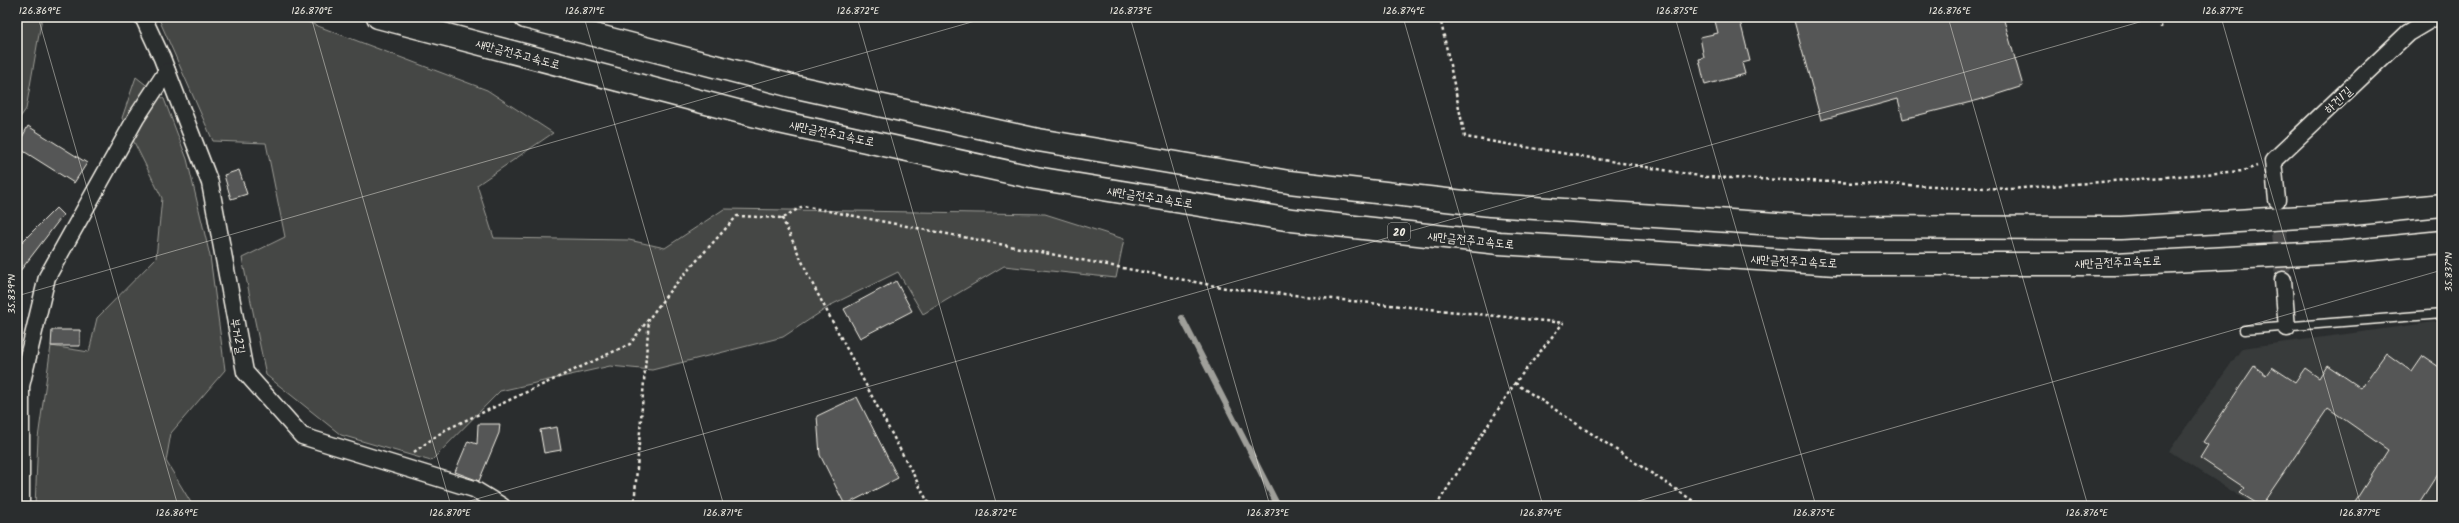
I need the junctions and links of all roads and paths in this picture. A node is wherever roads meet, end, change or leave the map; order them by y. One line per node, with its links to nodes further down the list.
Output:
1 (143, 17): 8 (street, 부거2길)
2 (378, 17): 13 (highway, 새만금전주고속도로 / 20)
3 (525, 17): 11 (highway)
4 (1440, 17): 9 (path)
5 (2162, 17): 7 (path)
6 (2435, 17): 9 (street, 하건1길)
7 (2160, 28)
8 (167, 71): 20 (street, 부거2길); 21 (street)
9 (2273, 161): 10 (street)
10 (2277, 200)
11 (2442, 204)
12 (782, 218): 16 (path); 19 (path); 24 (path)
13 (2442, 242)
14 (2283, 280): 17 (street)
15 (2442, 314): 17 (lane)
16 (649, 319): 20 (path); 23 (path)
17 (2287, 328): 18 (lane)
18 (2244, 330)
19 (1515, 383): 25 (path); 26 (path)
20 (395, 465): 22 (street, 부거2길)
21 (21, 506)
22 (502, 506)
23 (634, 506)
24 (930, 506)
25 (1436, 506)
26 (1700, 506)

